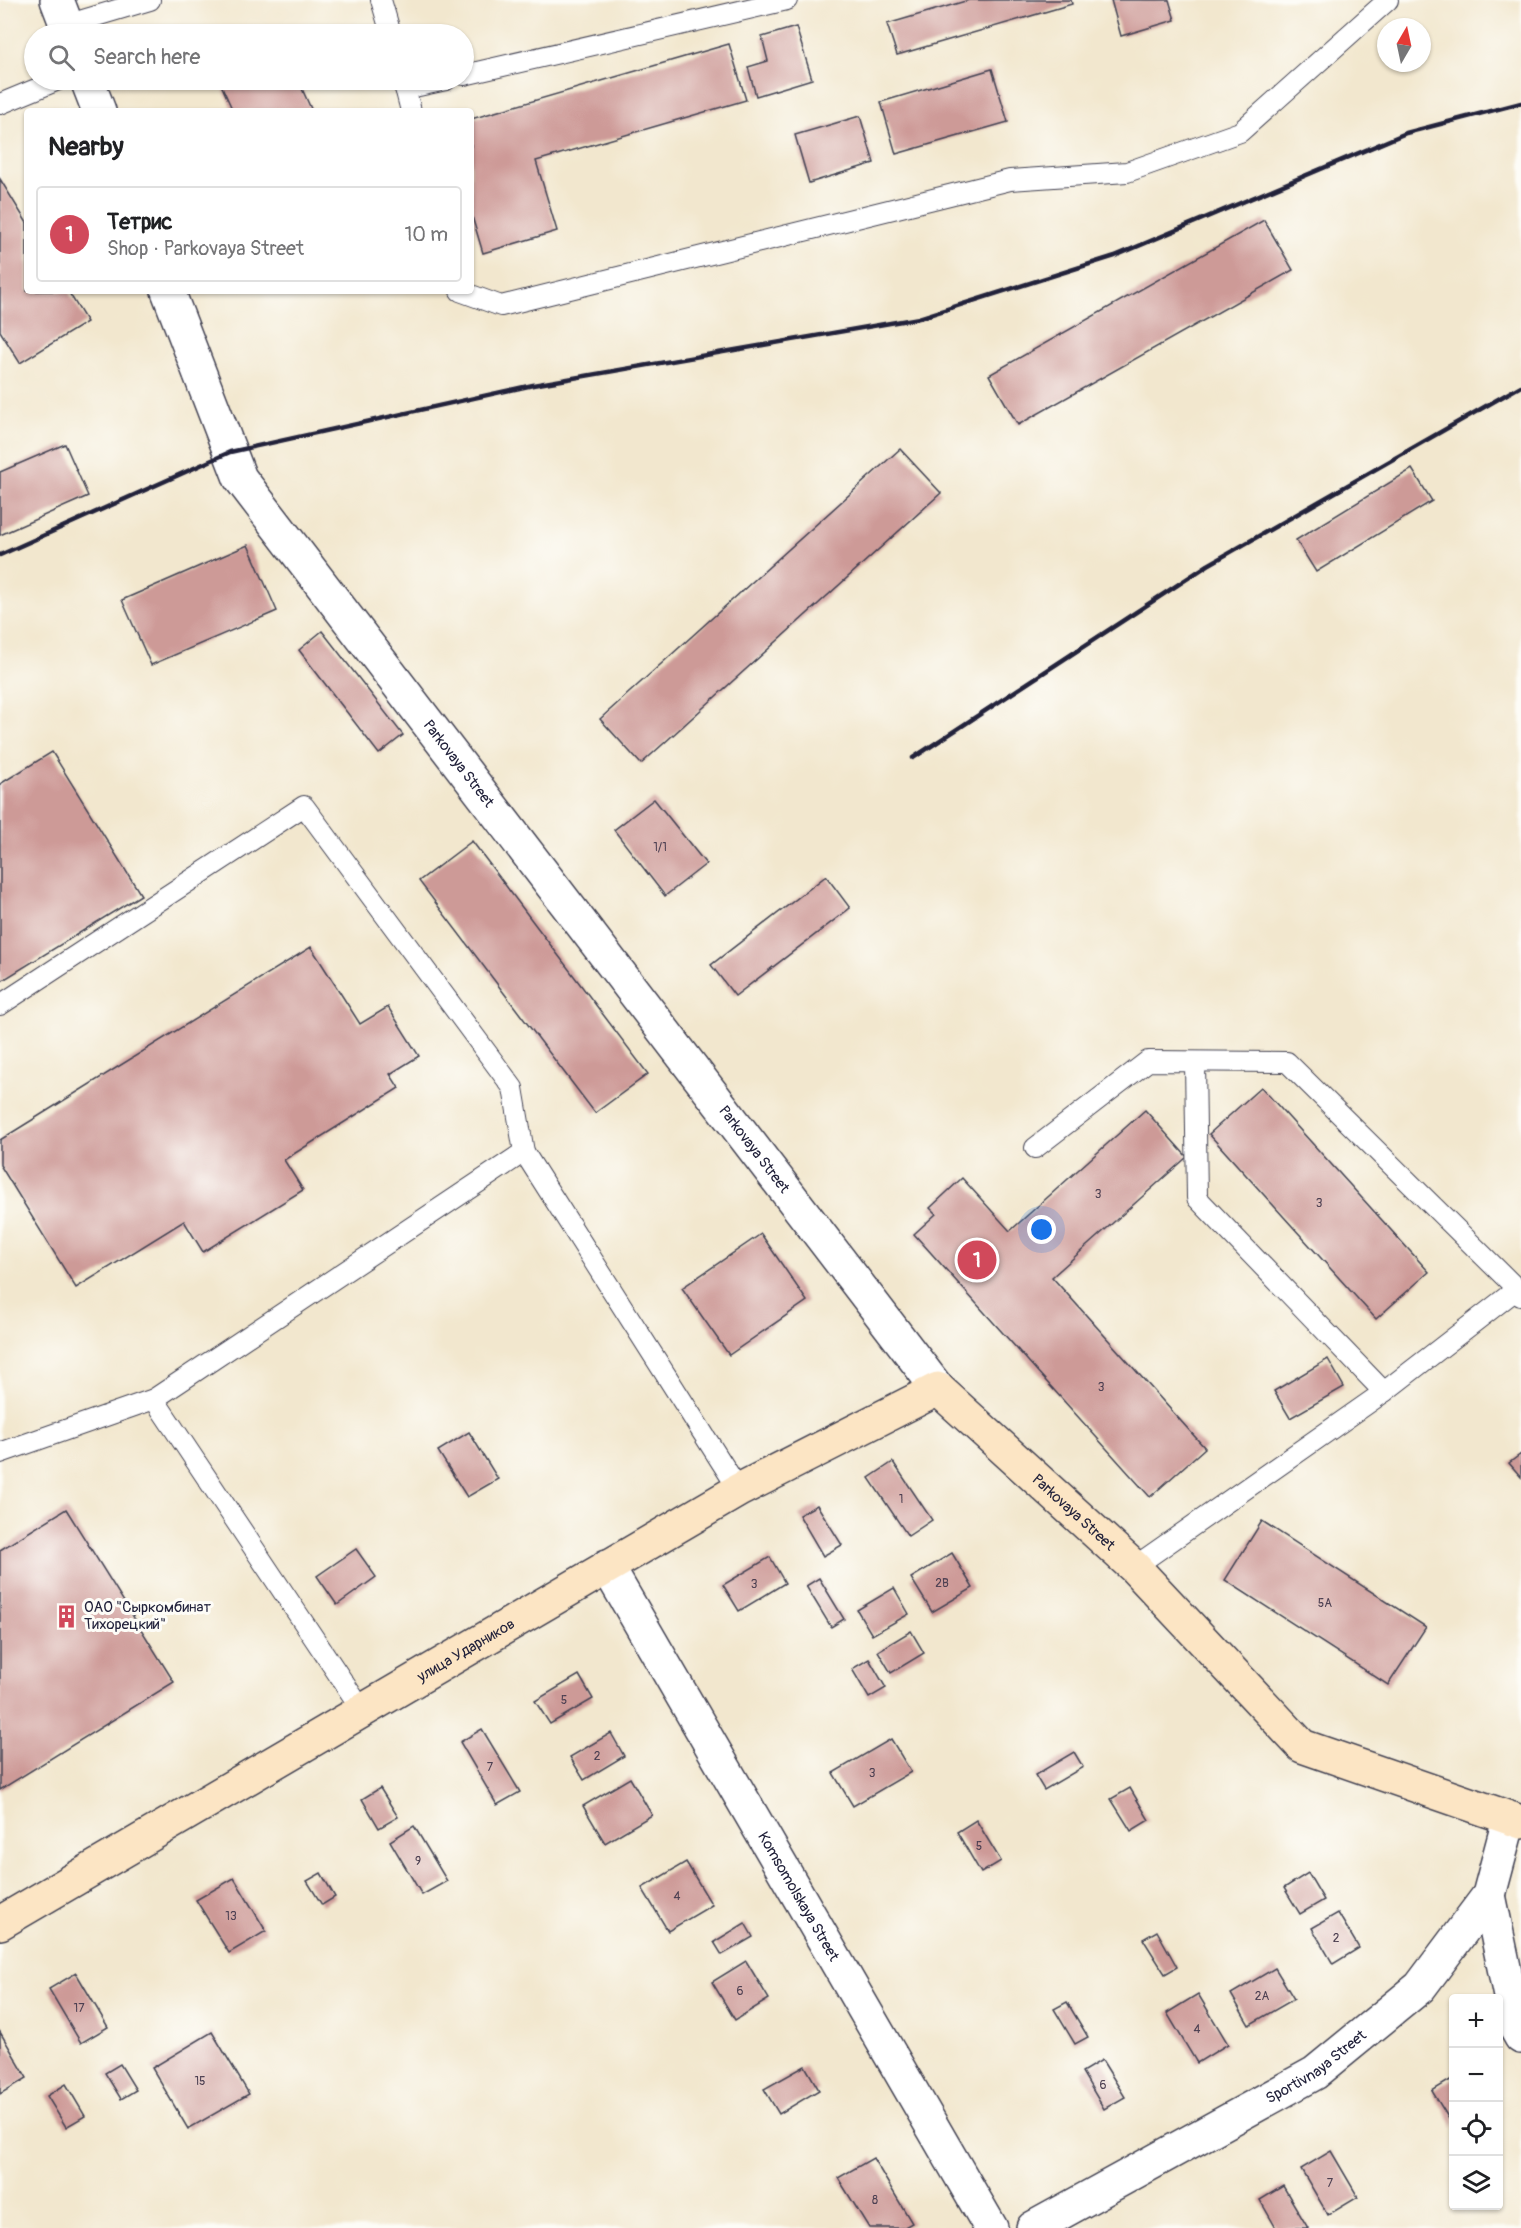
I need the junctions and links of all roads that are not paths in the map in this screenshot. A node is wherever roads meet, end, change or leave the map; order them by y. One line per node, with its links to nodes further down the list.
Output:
1 (150, 0): 5 (lane)
2 (381, 0): 6 (lane)
3 (787, 0): 7 (lane)
4 (1388, 0): 15 (lane)
5 (64, 20)
6 (388, 24)
7 (474, 73)
8 (34, 90): 11 (lane)
9 (91, 90): 12 (street)
10 (406, 90): 13 (lane)
11 (0, 104)
12 (98, 108)
13 (410, 108)
14 (169, 294): 21 (street, Parkovaya Street)
15 (468, 294)
16 (0, 1005): 19 (lane)
17 (1194, 1062): 18 (lane); 20 (lane); 22 (lane)
18 (1035, 1148)
19 (524, 1152): 23 (lane); 25 (lane)
20 (1519, 1292): 22 (lane)
21 (938, 1389): 25 (main road, улица Ударников); 27 (main road, Parkovaya Street)
22 (1384, 1392): 27 (lane)
23 (154, 1399): 24 (lane); 28 (lane)
24 (0, 1453)
25 (739, 1490): 26 (main road, улица Ударников)
26 (607, 1566): 28 (main road, улица Ударников); 33 (street, Komsomolskaya Street)
27 (1134, 1567): 29 (main road, Parkovaya Street)
28 (362, 1710): 31 (main road, улица Ударников)
29 (1515, 1821): 30 (street, Sportivnaya Street)
30 (1489, 1895): 32 (street); 34 (street, Sportivnaya Street)
31 (0, 1923)
32 (1521, 2037)
33 (991, 2228)
34 (1033, 2228)

